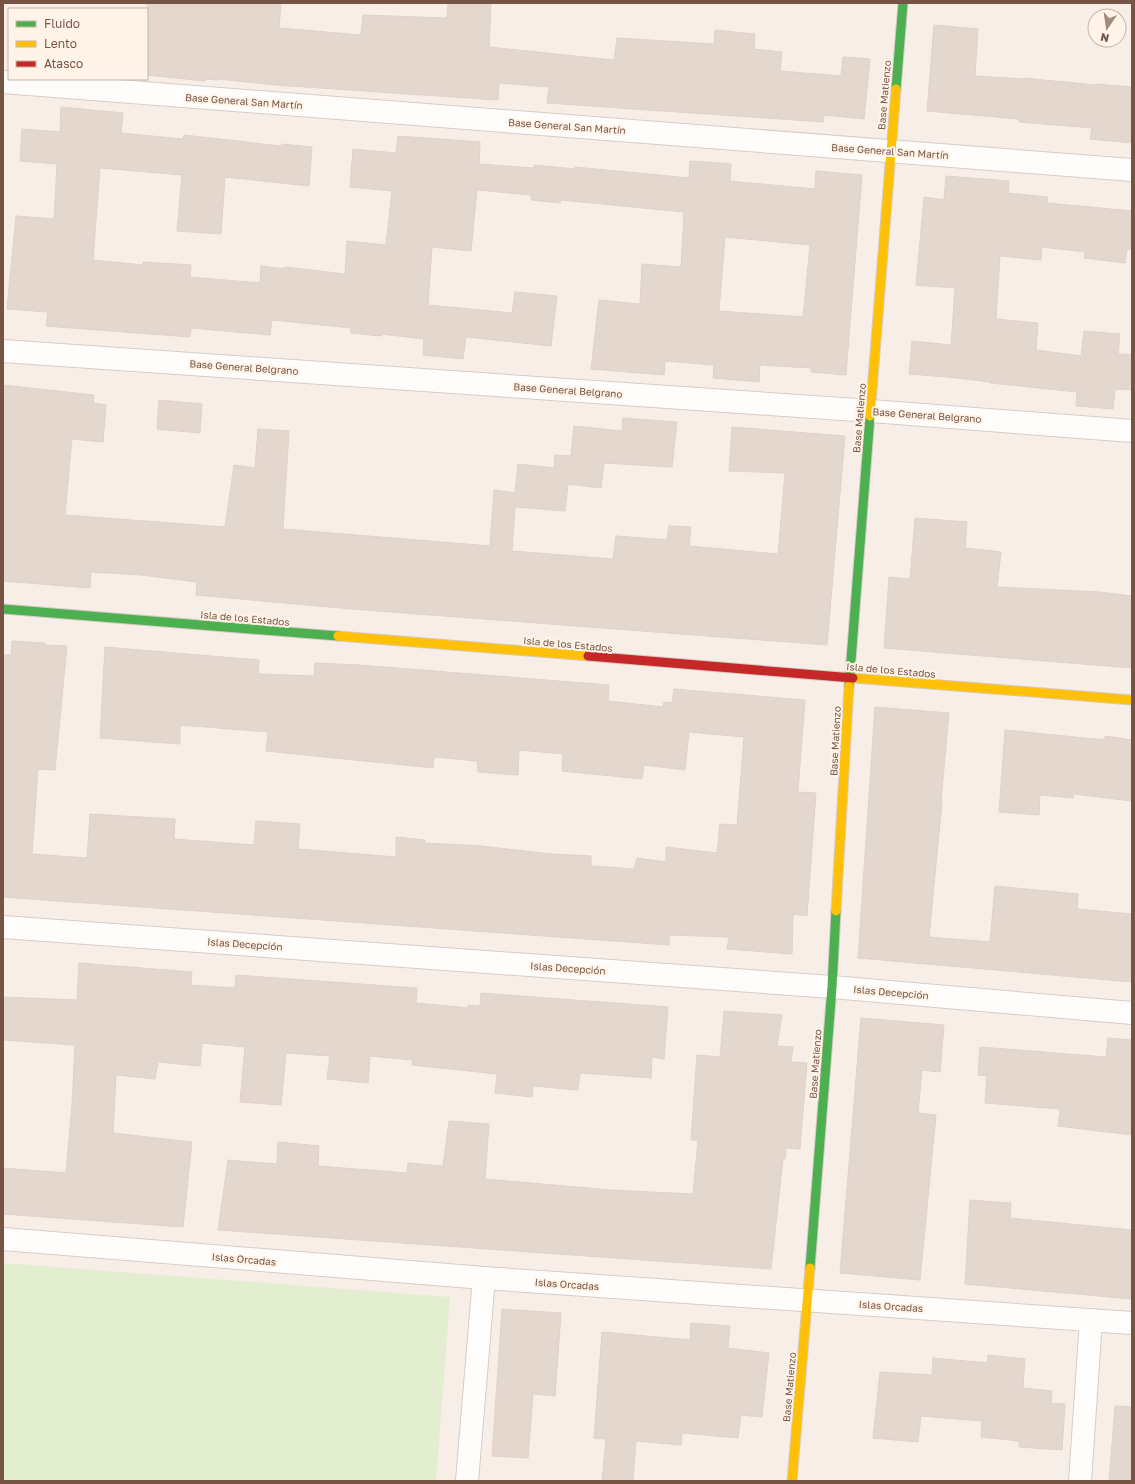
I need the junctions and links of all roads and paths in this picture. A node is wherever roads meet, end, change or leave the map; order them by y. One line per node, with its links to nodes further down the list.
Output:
1 (903, 3): 3 (street, Base Matienzo)
2 (3, 82): 3 (street, Base General San Martín)
3 (891, 152): 4 (street, Base General San Martín); 6 (street, Base Matienzo)
4 (1132, 170)
5 (3, 351): 6 (street, Base General Belgrano)
6 (871, 410): 7 (street, Base General Belgrano); 9 (street, Base Matienzo)
7 (1132, 431)
8 (3, 609): 9 (street, Isla de los Estados)
9 (849, 677): 10 (street, Isla de los Estados); 12 (street, Base Matienzo)
10 (1132, 700)
11 (3, 927): 12 (street, Islas Decepción)
12 (832, 987): 13 (street, Islas Decepción); 16 (street, Base Matienzo)
13 (1132, 1013)
14 (3, 1239): 15 (street, Islas Orcadas)
15 (484, 1278): 16 (street, Islas Orcadas); 19 (street)
16 (808, 1300): 17 (street, Islas Orcadas); 20 (street, Base Matienzo)
17 (1091, 1320): 18 (street, Islas Orcadas); 21 (street)
18 (1132, 1323)
19 (467, 1481)
20 (792, 1481)
21 (1080, 1481)

